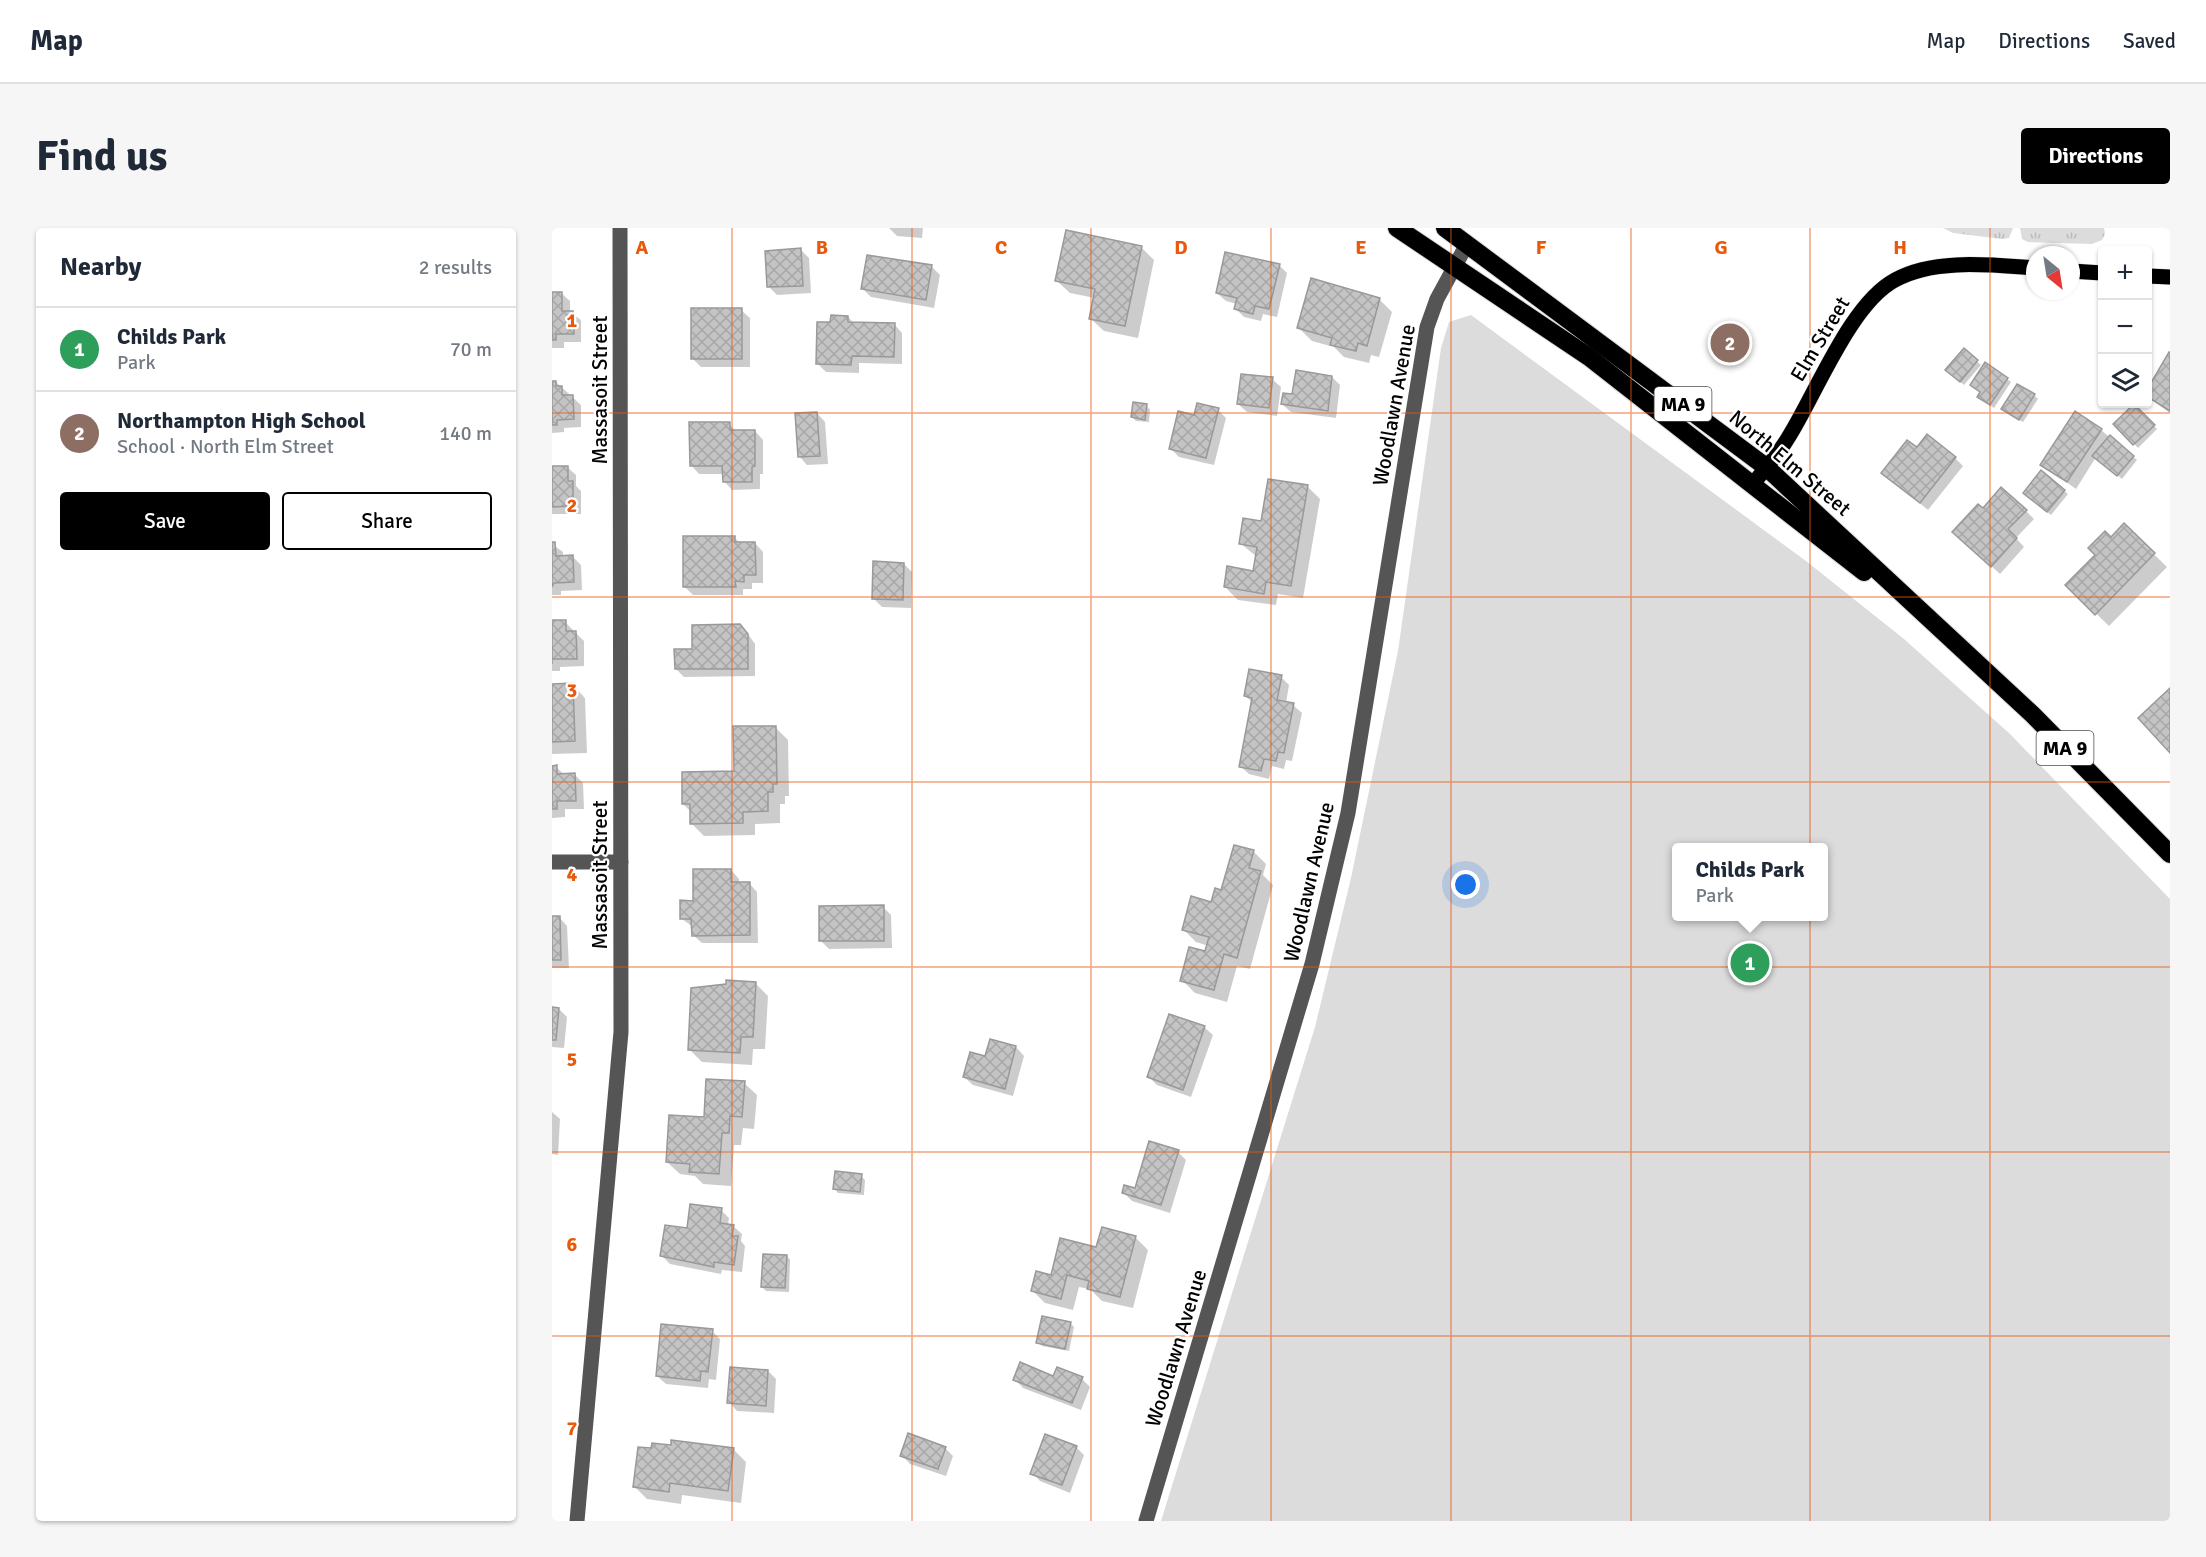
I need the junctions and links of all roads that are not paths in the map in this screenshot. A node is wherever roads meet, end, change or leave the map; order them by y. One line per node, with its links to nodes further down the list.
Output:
1 (620, 228): 16 (street, Massasoit Street)
2 (1397, 228): 5 (highway, MA 9)
3 (1445, 228): 4 (highway, MA 9)
4 (1467, 244): 5 (street, Woodlawn Avenue); 11 (highway, North Elm Street / MA 9)
5 (1454, 266): 12 (highway, North Elm Street / MA 9); 18 (street, Woodlawn Avenue)
6 (2026, 267): 11 (main road, Elm Street)
7 (2080, 272): 8 (main road)
8 (2098, 273)
9 (2152, 276): 10 (main road)
10 (2170, 277)
11 (1766, 467): 12 (main road, Elm Street); 13 (highway, North Elm Street / MA 9)
12 (1752, 485): 13 (highway, North Elm Street / MA 9)
13 (1958, 644): 14 (highway, North Elm Street / MA 9)
14 (2170, 854)
15 (552, 862): 16 (street)
16 (621, 862): 17 (street, Massasoit Street)
17 (577, 1521)
18 (1146, 1521)

